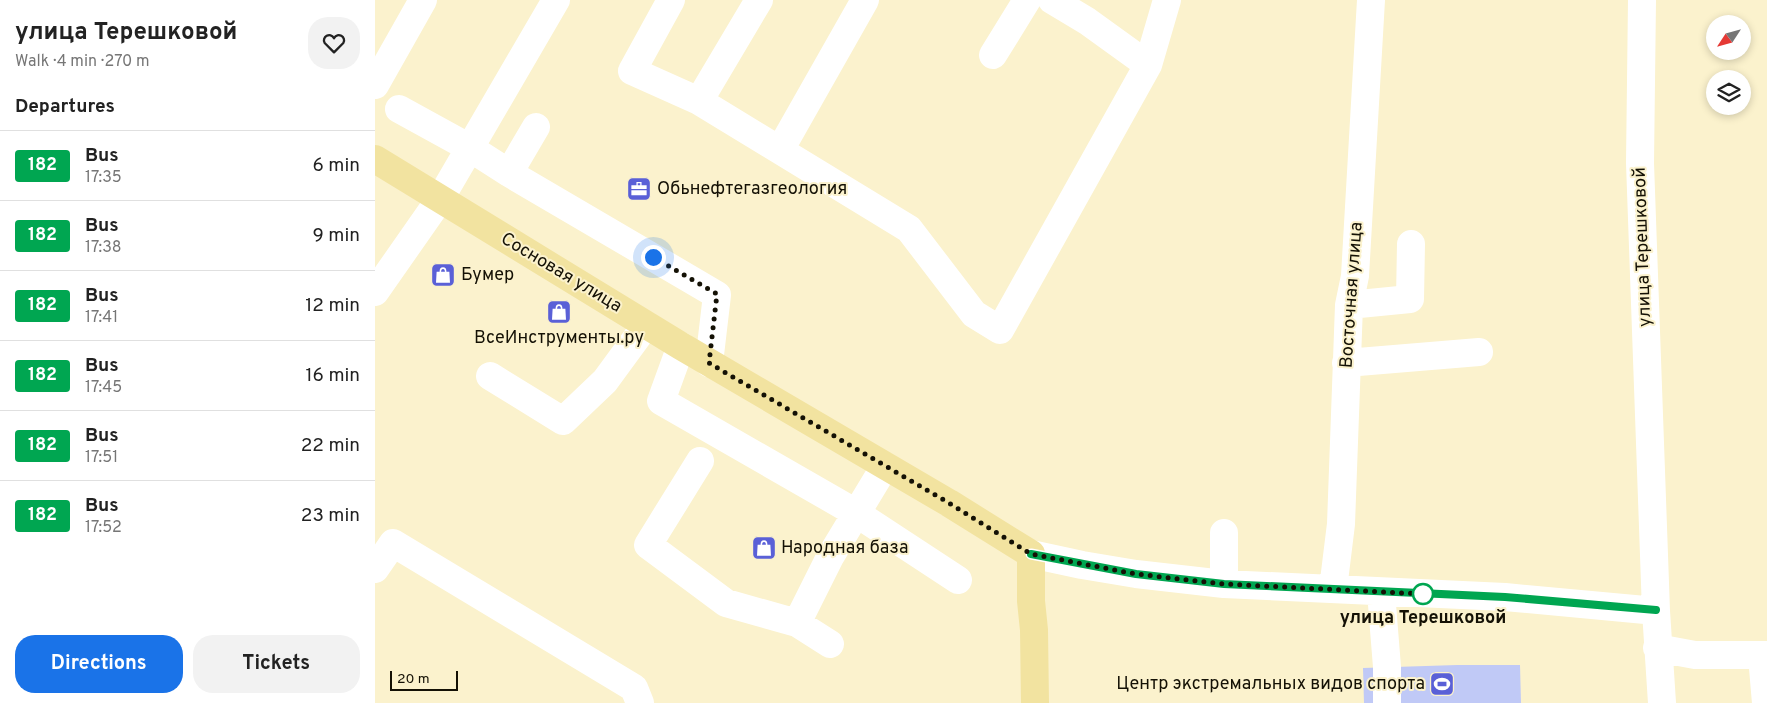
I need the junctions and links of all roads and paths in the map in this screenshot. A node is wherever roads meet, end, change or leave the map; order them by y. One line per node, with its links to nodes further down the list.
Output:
1 (423, 0): 13 (street)
2 (556, 0): 17 (street)
3 (671, 0): 14 (street)
4 (759, 0): 14 (street)
5 (865, 0): 18 (street)
6 (1027, 0): 11 (street)
7 (1052, 0): 12 (street)
8 (1167, 0): 12 (street)
9 (1371, 0): 24 (street, Восточная улица)
10 (1642, 0): 41 (street, улица Терешковой)
11 (993, 55)
12 (1148, 65): 18 (street)
13 (379, 71)
14 (699, 101): 18 (street)
15 (399, 110): 17 (street)
16 (536, 127): 20 (street)
17 (470, 148): 20 (street); 21 (street)
18 (780, 150)
19 (375, 159): 21 (main road, Сосновая улица)
20 (509, 173): 28 (street)
21 (440, 199): 23 (street); 25 (main road, Сосновая улица)
22 (1411, 244): 24 (street)
23 (375, 292)
24 (1349, 305): 29 (street, Восточная улица)
25 (646, 325): 26 (main road, Сосновая улица); 30 (street)
26 (681, 346): 28 (main road, Сосновая улица); 33 (street)
27 (1479, 352): 29 (street)
28 (709, 363): 32 (main road, Сосновая улица)
29 (1346, 363): 39 (street, Восточная улица)
30 (489, 376)
31 (700, 461): 42 (street)
32 (885, 466): 33 (street); 35 (main road, Сосновая улица)
33 (856, 513): 37 (street); 42 (street)
34 (1223, 533): 38 (street)
35 (1031, 554): 38 (street); 47 (main road)
36 (375, 569): 46 (street)
37 (958, 580)
38 (1224, 584): 39 (street)
39 (1333, 589): 40 (street)
40 (1381, 592): 41 (street); 48 (street)
41 (1656, 610): 44 (street, улица Терешковой)
42 (797, 623): 43 (street)
43 (830, 644)
44 (1657, 648): 45 (street); 49 (street, улица Терешковой)
45 (1765, 655): 50 (street)
46 (640, 703)
47 (1035, 703)
48 (1387, 703)
49 (1662, 703)
50 (1766, 703)

